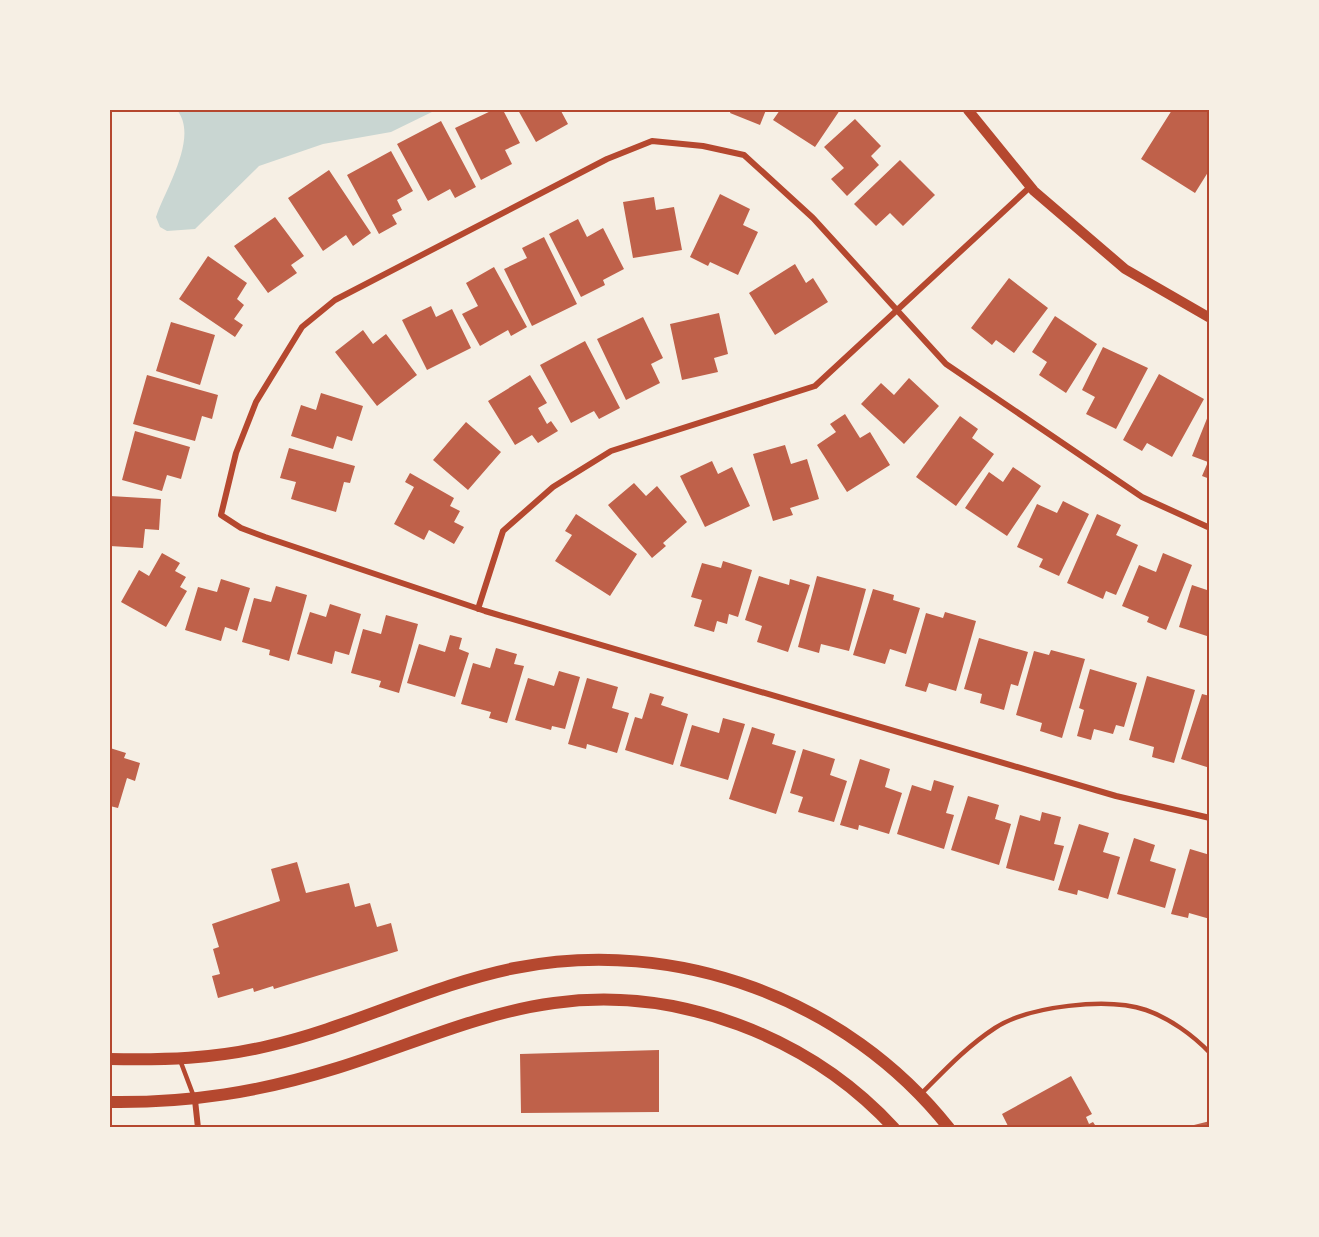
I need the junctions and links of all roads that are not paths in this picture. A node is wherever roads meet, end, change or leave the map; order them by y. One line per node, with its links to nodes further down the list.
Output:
1 (968, 110): 2 (street)
2 (1030, 187): 3 (street); 4 (street)
3 (898, 311): 5 (street); 6 (street); 6 (street)
4 (1209, 318)
5 (1209, 528)
6 (478, 609): 7 (street)
7 (1209, 818)
8 (1209, 1053): 11 (lane)
9 (110, 1059): 10 (main road)
10 (180, 1060): 11 (main road); 12 (lane)
11 (920, 1095): 16 (main road)
12 (195, 1100): 13 (main road); 14 (street); 15 (main road)
13 (110, 1102)
14 (198, 1128)
15 (894, 1128)
16 (949, 1128)

